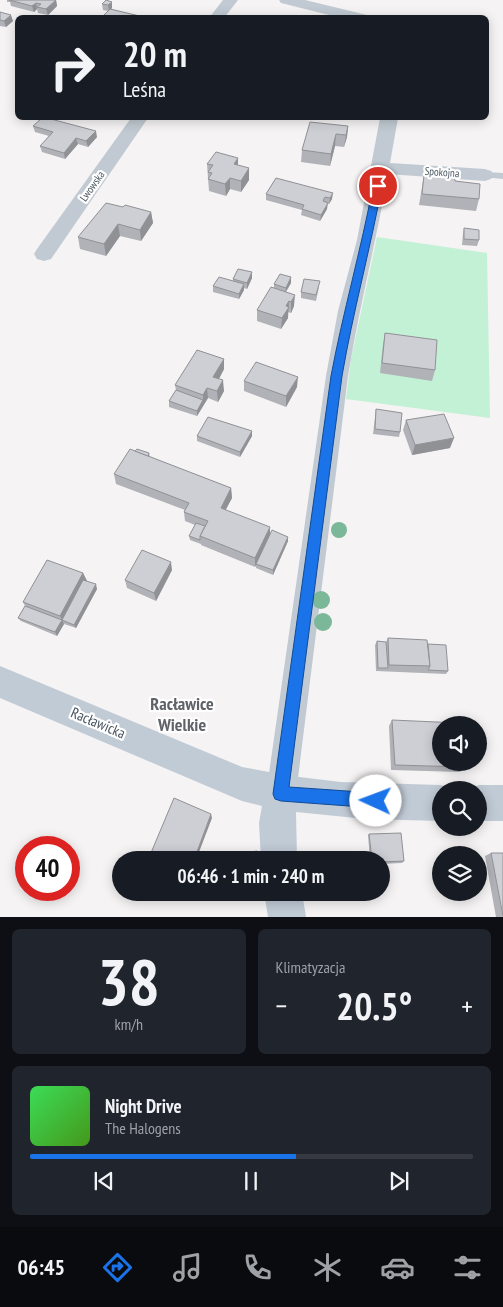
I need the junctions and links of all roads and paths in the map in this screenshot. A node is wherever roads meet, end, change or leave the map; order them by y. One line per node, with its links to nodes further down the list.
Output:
1 (231, 0): 3 (street)
2 (286, 0): 4 (street)
3 (218, 15)
4 (349, 15)
5 (138, 120): 10 (street, Lwowska)
6 (389, 120): 7 (street)
7 (381, 168): 8 (street, Spokojna); 12 (street)
8 (485, 175): 9 (lane, Spokojna)
9 (503, 176)
10 (44, 254)
11 (0, 682): 12 (street, Racławicka)
12 (281, 794): 13 (street, Racławicka); 16 (street)
13 (432, 802)
14 (487, 802): 15 (street)
15 (503, 802)
16 (278, 851)
17 (284, 901): 18 (street)
18 (287, 917)

